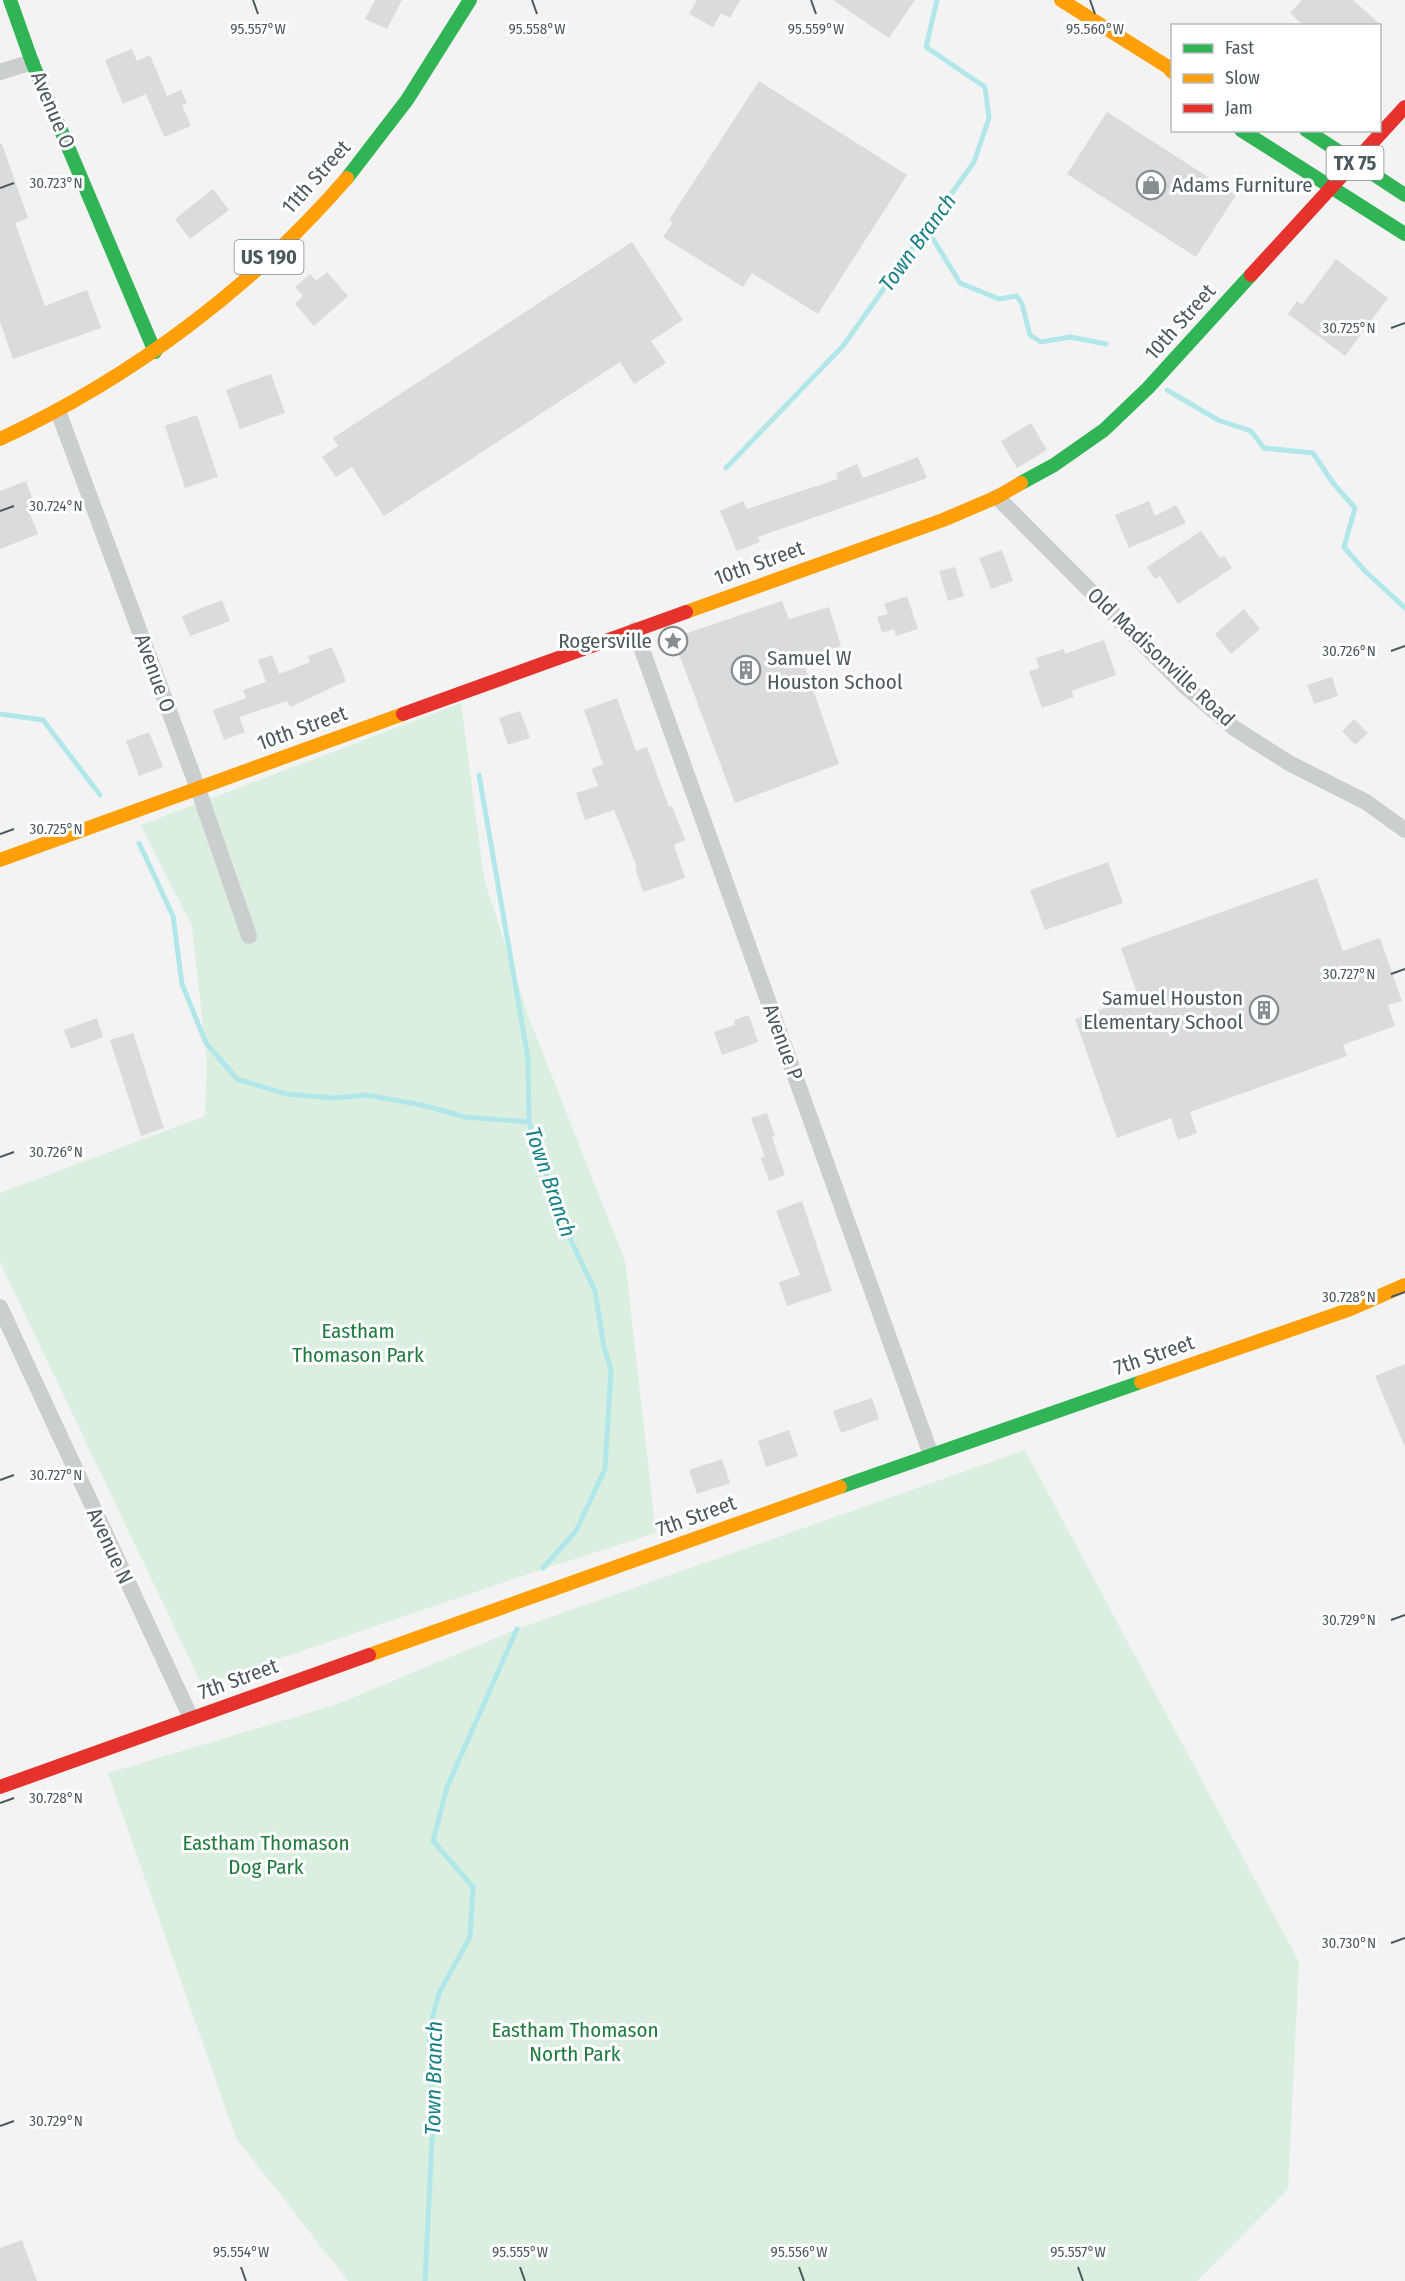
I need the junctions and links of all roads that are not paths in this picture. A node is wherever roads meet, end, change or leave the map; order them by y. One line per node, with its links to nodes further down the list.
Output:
1 (10, 0): 4 (street, Avenue O)
2 (470, 0): 14 (street, 11th Street / US 190)
3 (1061, 0): 5 (street)
4 (32, 62): 6 (street); 14 (street, Avenue O)
5 (1171, 69)
6 (0, 72)
7 (1405, 107): 10 (street, 10th Street)
8 (1244, 132): 11 (street, TX 75)
9 (1309, 132): 10 (street, TX 75)
10 (1354, 162): 11 (street, 10th Street); 12 (street, TX 75)
11 (1332, 187): 13 (street, TX 75); 17 (street, 10th Street)
12 (1405, 195)
13 (1405, 234)
14 (155, 352): 15 (street, 11th Street / US 190)
15 (58, 411): 16 (street, 11th Street / US 190); 19 (street, Avenue O)
16 (0, 439)
17 (997, 497): 18 (street, 10th Street); 20 (street, Old Madisonville Road)
18 (635, 630): 19 (street, 10th Street); 25 (street, Avenue P)
19 (198, 789): 21 (street, 10th Street); 22 (street, Avenue O)
20 (1405, 830)
21 (0, 861)
22 (249, 936)
23 (1405, 1285): 25 (street, 7th Street)
24 (0, 1308): 26 (street, Avenue N)
25 (930, 1455): 26 (street, 7th Street)
26 (191, 1718): 27 (street, 7th Street)
27 (0, 1787)

